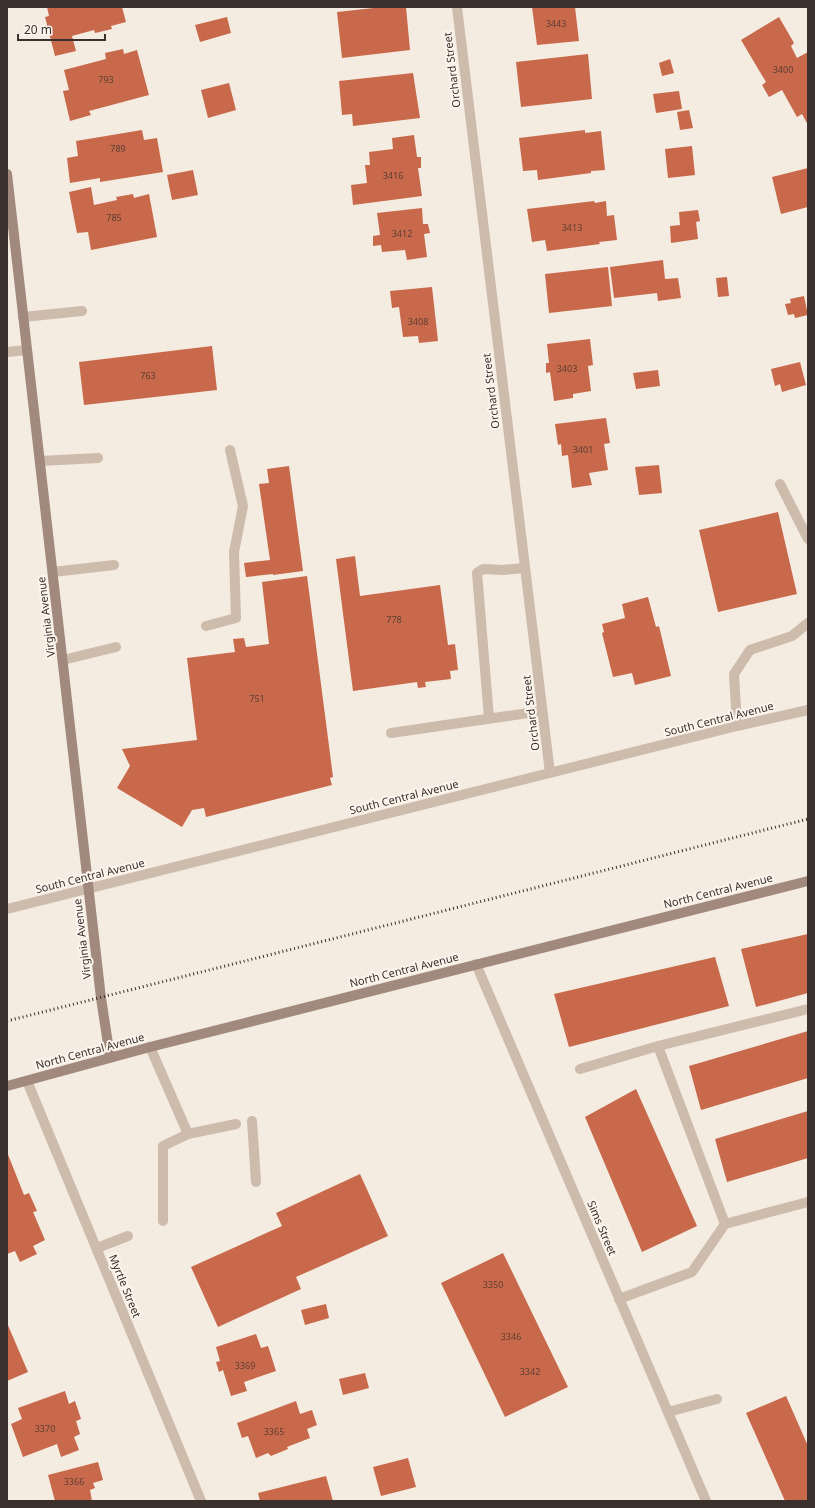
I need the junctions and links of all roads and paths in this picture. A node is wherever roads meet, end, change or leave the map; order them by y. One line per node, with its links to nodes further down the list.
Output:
1 (457, 7): 13 (street, Orchard Street)
2 (7, 174): 4 (main road, Virginia Avenue)
3 (82, 312): 4 (street)
4 (23, 317): 5 (main road, Virginia Avenue)
5 (27, 350): 6 (street); 9 (main road, Virginia Avenue)
6 (7, 352)
7 (230, 450): 16 (street)
8 (98, 458): 9 (street)
9 (40, 461): 14 (main road, Virginia Avenue)
10 (780, 484): 11 (street)
11 (808, 539)
12 (114, 565): 14 (street)
13 (525, 568): 20 (street, Orchard Street); 21 (street)
14 (53, 572): 18 (main road, Virginia Avenue)
15 (808, 623): 22 (street)
16 (206, 626)
17 (116, 647): 18 (street)
18 (63, 660): 26 (main road, Virginia Avenue)
19 (808, 710): 22 (street, South Central Avenue)
20 (542, 711): 21 (street); 24 (street, Orchard Street)
21 (489, 718): 23 (street)
22 (737, 726): 24 (street, South Central Avenue)
23 (391, 733)
24 (550, 773): 26 (street, South Central Avenue)
25 (808, 880): 28 (main road, North Central Avenue)
26 (89, 889): 27 (street, South Central Avenue); 32 (main road, Virginia Avenue)
27 (7, 909)
28 (476, 964): 31 (main road, North Central Avenue); 45 (street, Sims Street)
29 (808, 1009): 30 (street)
30 (658, 1046): 33 (street); 42 (street)
31 (150, 1047): 32 (main road, North Central Avenue); 38 (street)
32 (110, 1058): 34 (main road, North Central Avenue)
33 (580, 1069)
34 (27, 1081): 35 (main road, North Central Avenue); 44 (street, Myrtle Street)
35 (7, 1086)
36 (252, 1121): 39 (street)
37 (236, 1124): 38 (street)
38 (188, 1134): 41 (street)
39 (256, 1182)
40 (808, 1202): 42 (street)
41 (163, 1221)
42 (725, 1224): 45 (street)
43 (128, 1236): 44 (street)
44 (97, 1248): 48 (street, Myrtle Street)
45 (619, 1299): 47 (street, Sims Street)
46 (716, 1399): 47 (street)
47 (668, 1412): 49 (street, Sims Street)
48 (201, 1501)
49 (706, 1501)

